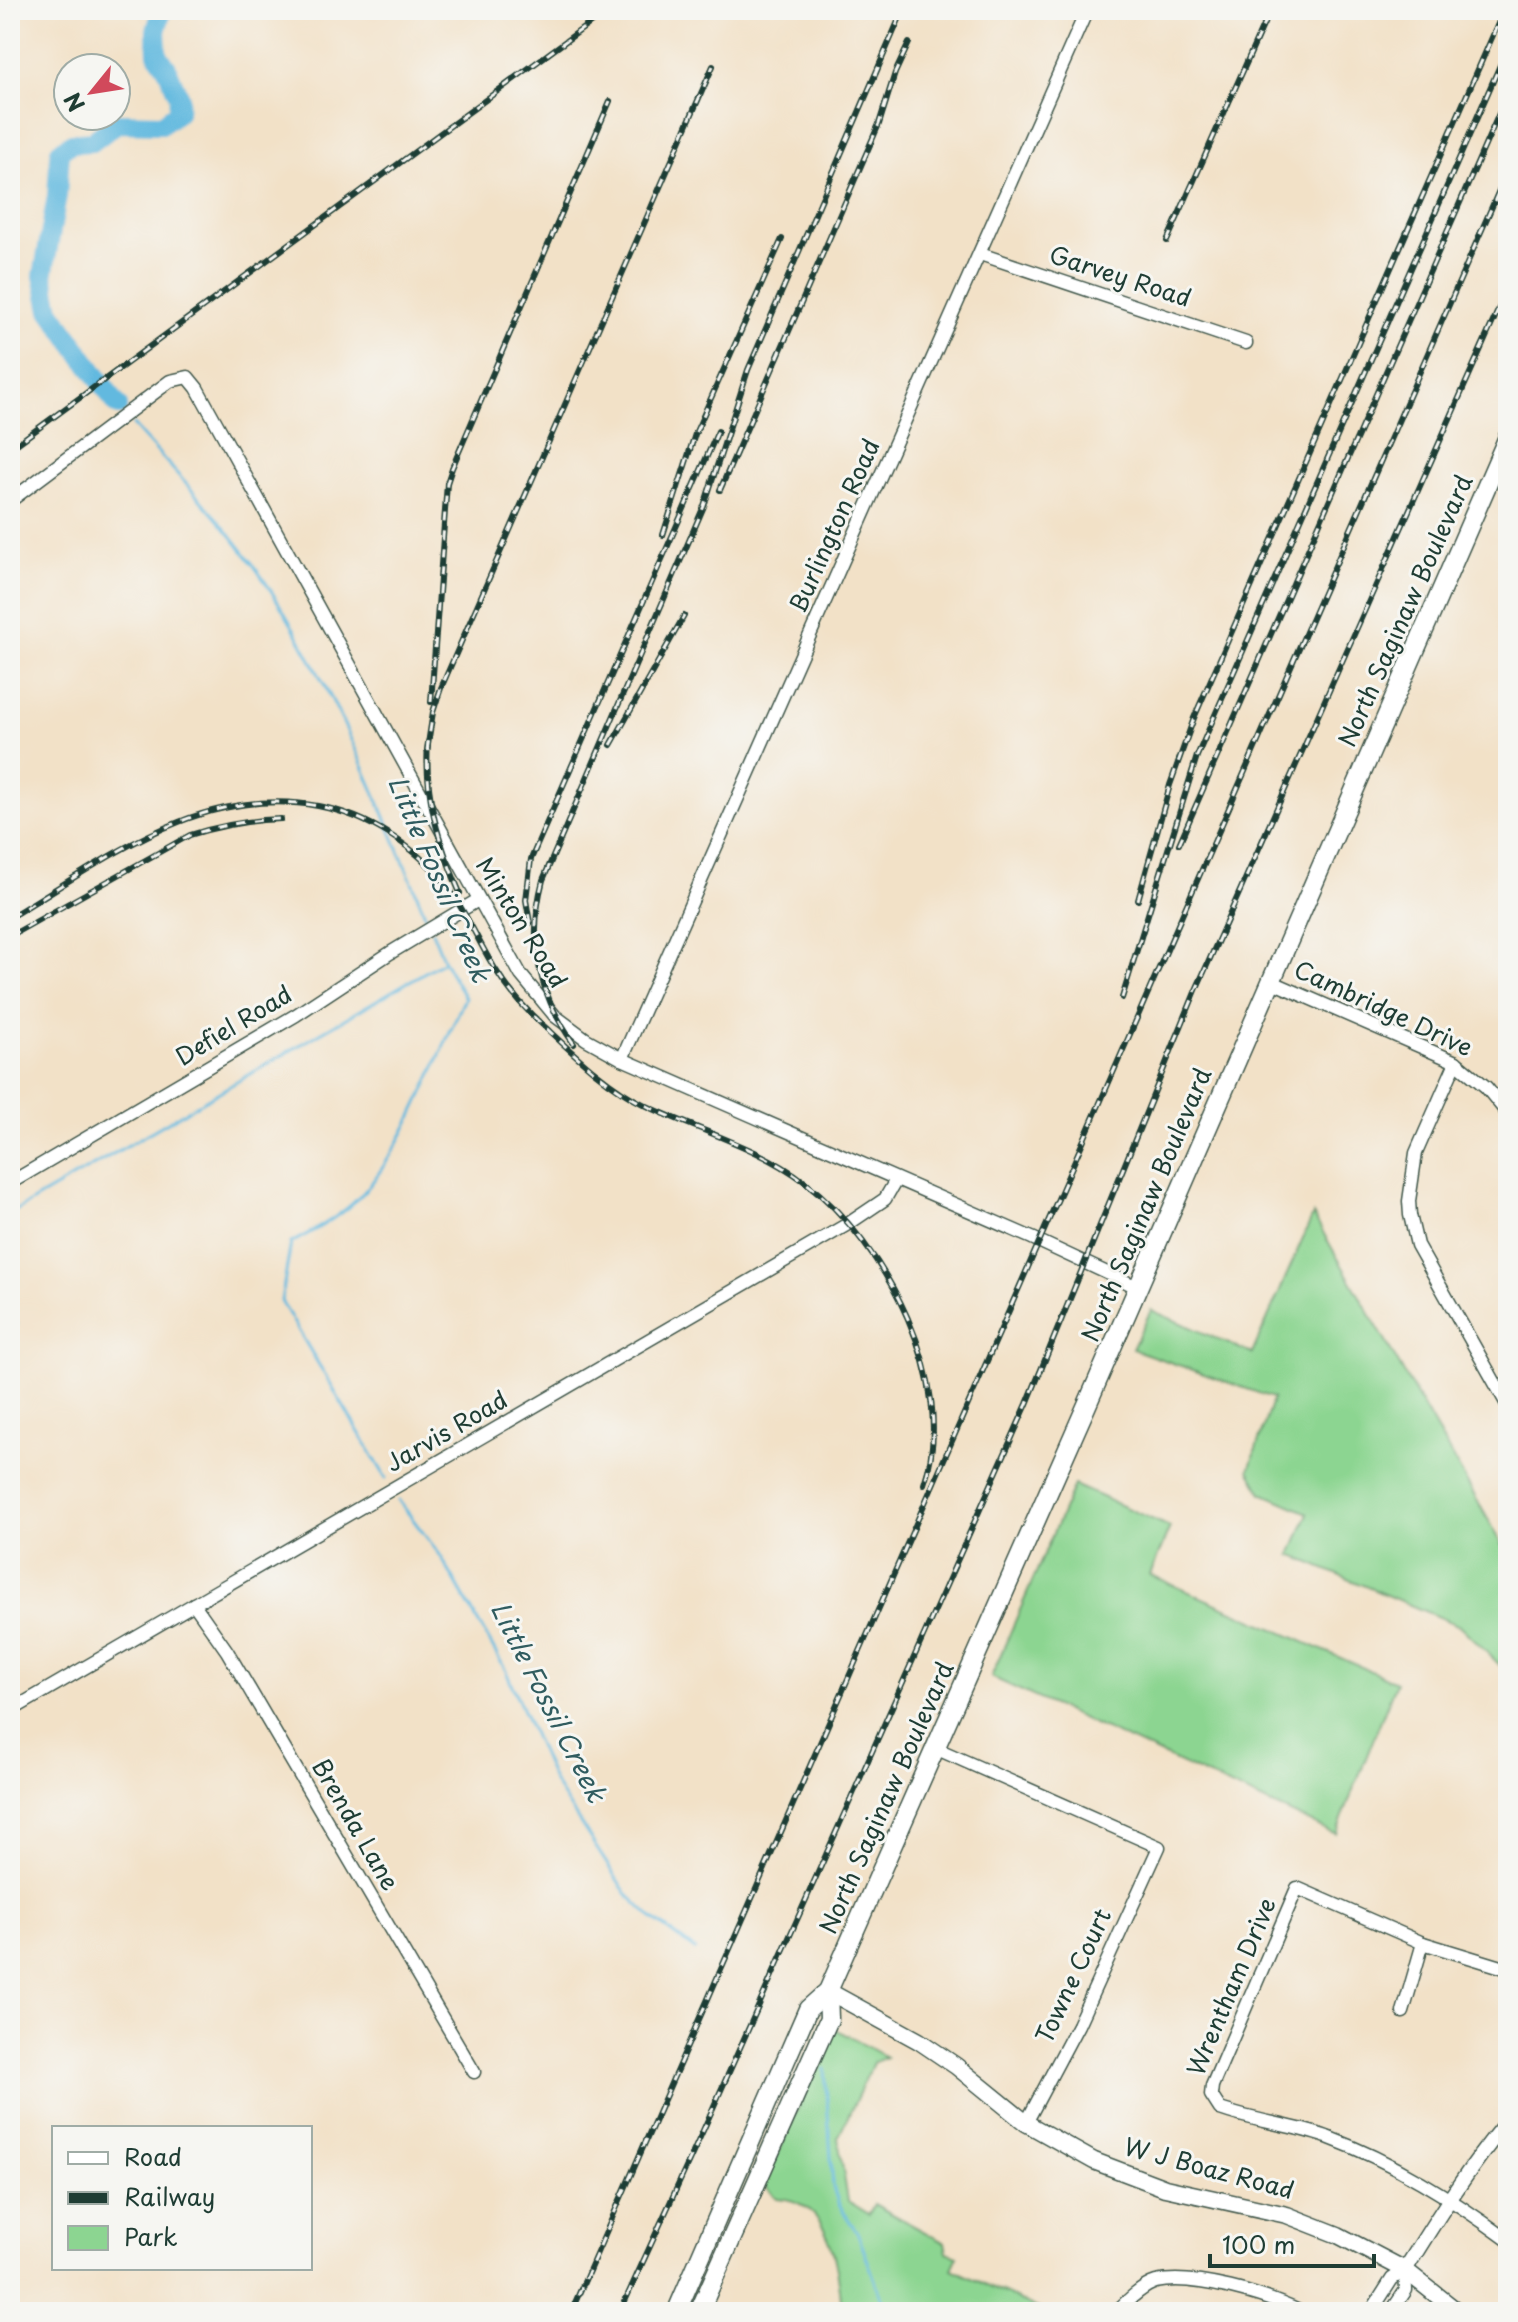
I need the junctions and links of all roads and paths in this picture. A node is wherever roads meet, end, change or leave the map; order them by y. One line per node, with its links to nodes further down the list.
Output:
1 (1087, 10): 2 (street, Burlington Road)
2 (980, 254): 3 (street, Garvey Road); 9 (street, Burlington Road)
3 (1246, 343)
4 (1508, 437): 5 (main road, North Saginaw Boulevard)
5 (1501, 473): 8 (main road, North Saginaw Boulevard)
6 (10, 501): 7 (street, Minton Road)
7 (478, 900): 9 (street, Minton Road); 13 (street, Defiel Road)
8 (1270, 981): 10 (street, Cambridge Drive); 14 (main road, North Saginaw Boulevard)
9 (622, 1059): 12 (street, Minton Road)
10 (1456, 1062): 11 (street, Cambridge Drive); 15 (street)
11 (1508, 1114)
12 (896, 1180): 14 (street, Minton Road); 16 (street, Jarvis Road)
13 (10, 1183)
14 (1137, 1287): 18 (main road, North Saginaw Boulevard)
15 (1508, 1406)
16 (194, 1604): 17 (street, Jarvis Road); 23 (street, Brenda Lane)
17 (10, 1711)
18 (935, 1748): 21 (main road, North Saginaw Boulevard); 25 (street, Towne Court)
19 (1423, 1943): 20 (street); 22 (street); 26 (street, Wrentham Drive)
20 (1508, 1969)
21 (828, 1991): 25 (main road, W J Boaz Road); 29 (main road, North Saginaw Boulevard); 30 (main road, North Saginaw Boulevard)
22 (1403, 2012)
23 (474, 2072)
24 (1508, 2120): 26 (street)
25 (1026, 2123): 28 (main road, W J Boaz Road)
26 (1450, 2198): 27 (street); 28 (street)
27 (1508, 2240)
28 (1405, 2270): 33 (street); 34 (street); 35 (main road, W J Boaz Road)
29 (680, 2312)
30 (699, 2312)
31 (1116, 2312): 32 (street)
32 (1301, 2312)
33 (1371, 2312)
34 (1391, 2312)
35 (1458, 2312)

